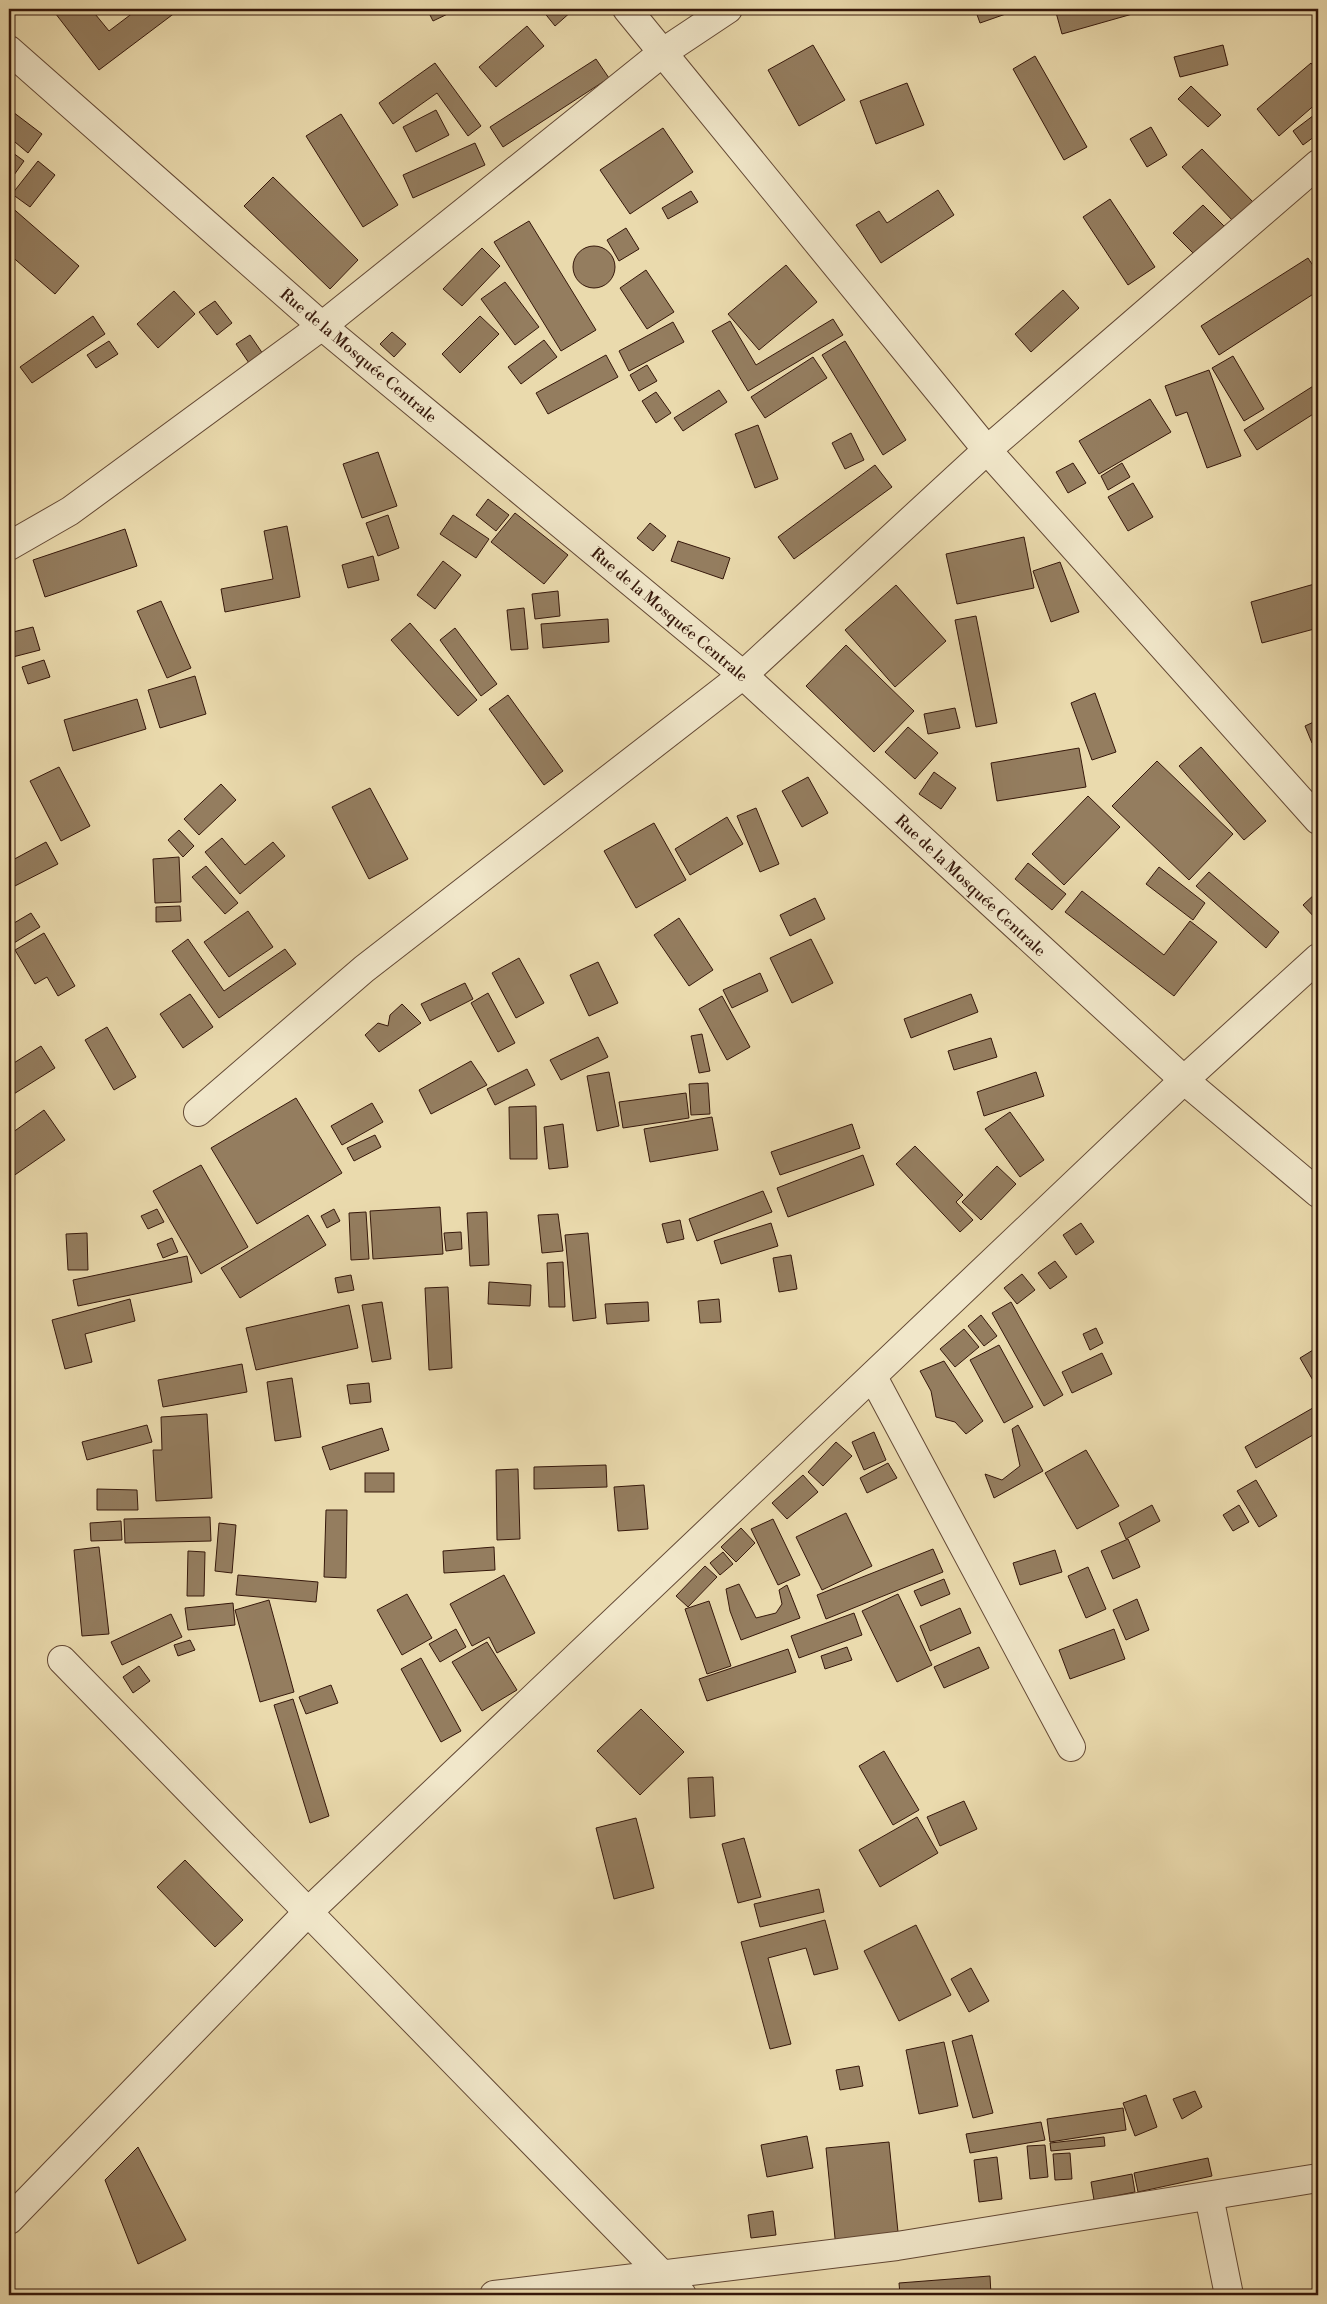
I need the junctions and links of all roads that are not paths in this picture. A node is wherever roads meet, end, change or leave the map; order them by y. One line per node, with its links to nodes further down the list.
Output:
1 (626, 9): 4 (street)
2 (728, 9): 4 (street)
3 (9, 50): 6 (street, Rue de la Mosquée Centrale)
4 (662, 53): 6 (street); 7 (street)
5 (1318, 164): 7 (street)
6 (322, 326): 8 (street); 9 (street, Rue de la Mosquée Centrale)
7 (987, 450): 9 (street); 10 (street)
8 (9, 546)
9 (743, 675): 12 (street, Rue de la Mosquée Centrale); 13 (street)
10 (1318, 820)
11 (1318, 958): 12 (street)
12 (1184, 1080): 14 (street, Rue de la Mosquée Centrale); 15 (street)
13 (198, 1112)
14 (1318, 1193)
15 (873, 1377): 17 (street); 18 (street)
16 (62, 1660): 18 (street)
17 (1071, 1747)
18 (307, 1913): 21 (street); 22 (street)
19 (1318, 2178): 20 (street)
20 (1209, 2196): 22 (street); 25 (street)
21 (9, 2220)
22 (663, 2274): 23 (street); 24 (street)
23 (494, 2295)
24 (682, 2295)
25 (1229, 2295)

